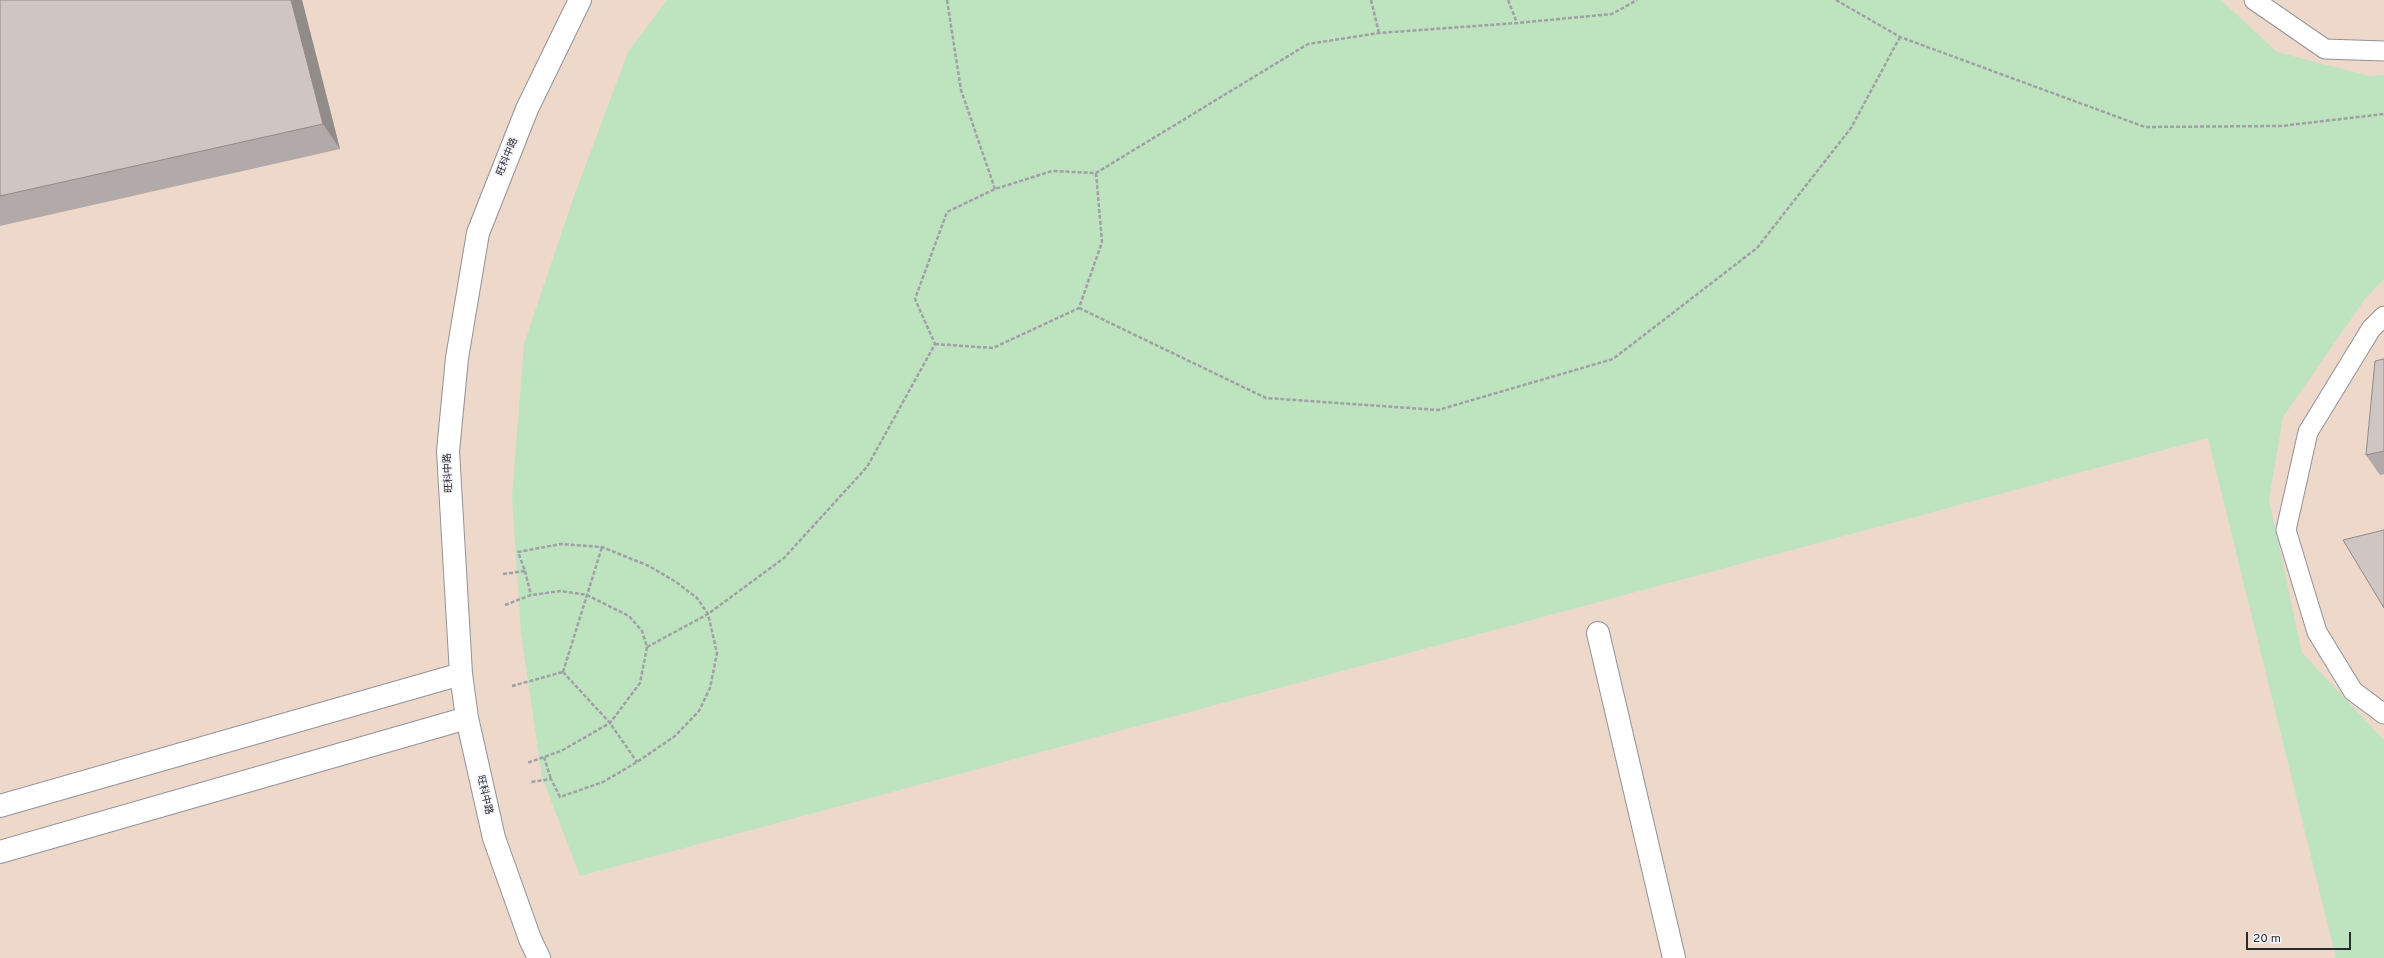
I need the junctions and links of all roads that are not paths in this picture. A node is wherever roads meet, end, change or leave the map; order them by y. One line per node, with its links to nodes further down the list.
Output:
1 (580, 0): 6 (street, 旺科中路)
2 (2254, 0): 3 (lane)
3 (2384, 51)
4 (2384, 316): 7 (lane)
5 (1598, 633): 12 (street)
6 (461, 674): 8 (street, 旺科中路); 9 (street)
7 (2384, 714)
8 (467, 718): 10 (street); 11 (street, 旺科中路)
9 (0, 806)
10 (0, 852)
11 (539, 958)
12 (1674, 958)

